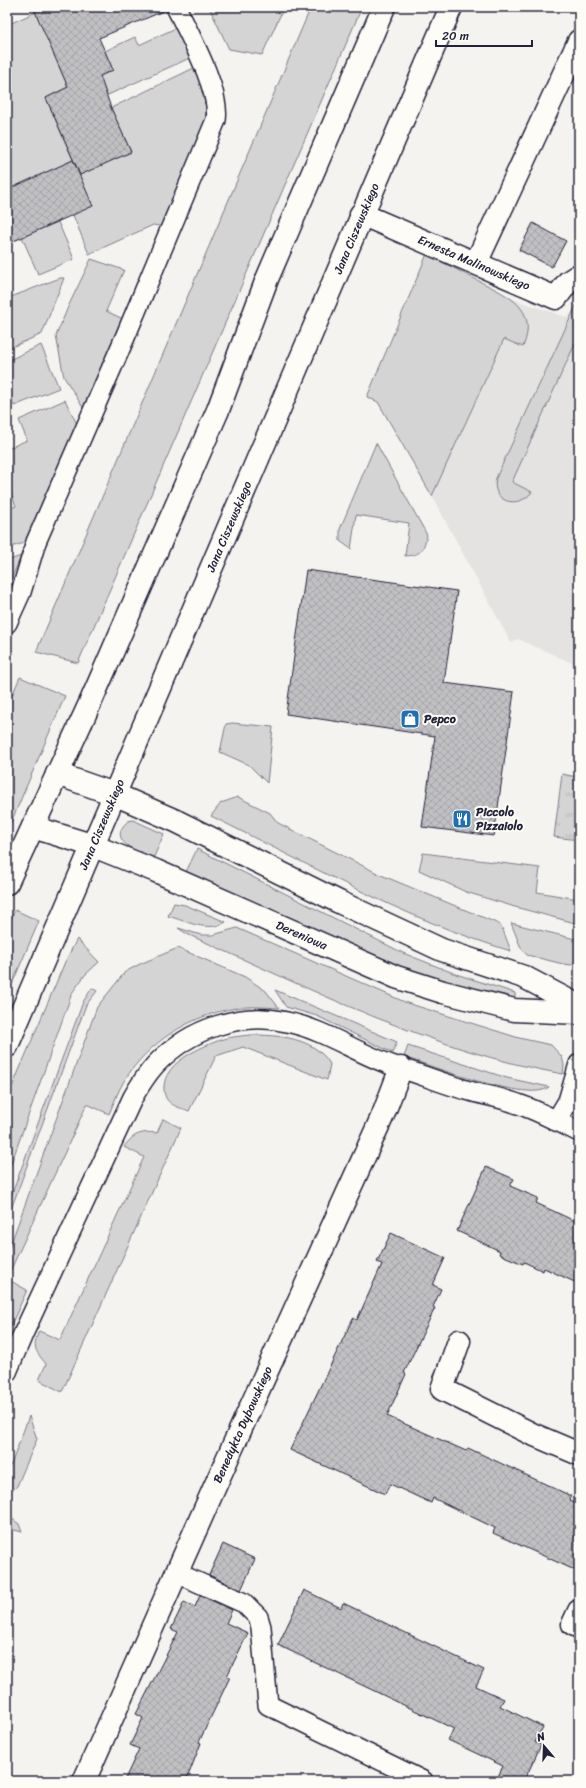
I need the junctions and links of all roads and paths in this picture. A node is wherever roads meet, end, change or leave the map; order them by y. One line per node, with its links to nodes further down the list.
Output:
1 (176, 7): 8 (lane)
2 (384, 7): 9 (street)
3 (451, 7): 5 (street, Jana Ciszewskiego)
4 (579, 41): 6 (street)
5 (361, 214): 6 (street, Ernesta Malinowskiego); 10 (street, Jana Ciszewskiego)
6 (476, 263): 7 (street, Ernesta Malinowskiego)
7 (579, 275)
8 (7, 624)
9 (57, 774): 10 (street); 11 (street)
10 (114, 794): 12 (street, Jana Ciszewskiego); 14 (street)
11 (33, 827): 12 (street, Dereniowa); 13 (street)
12 (91, 845): 15 (street, Dereniowa); 16 (street, Jana Ciszewskiego)
13 (7, 882)
14 (579, 1006)
15 (579, 1013)
16 (7, 1046)
17 (579, 1064): 19 (lane)
18 (401, 1068): 19 (lane); 22 (lane); 24 (street, Benedykta Dybowskiego)
19 (556, 1121): 20 (lane)
20 (579, 1132)
21 (459, 1341): 23 (street)
22 (7, 1372)
23 (579, 1454)
24 (177, 1573): 25 (street, Benedykta Dybowskiego); 26 (lane)
25 (84, 1781)
26 (423, 1781)

